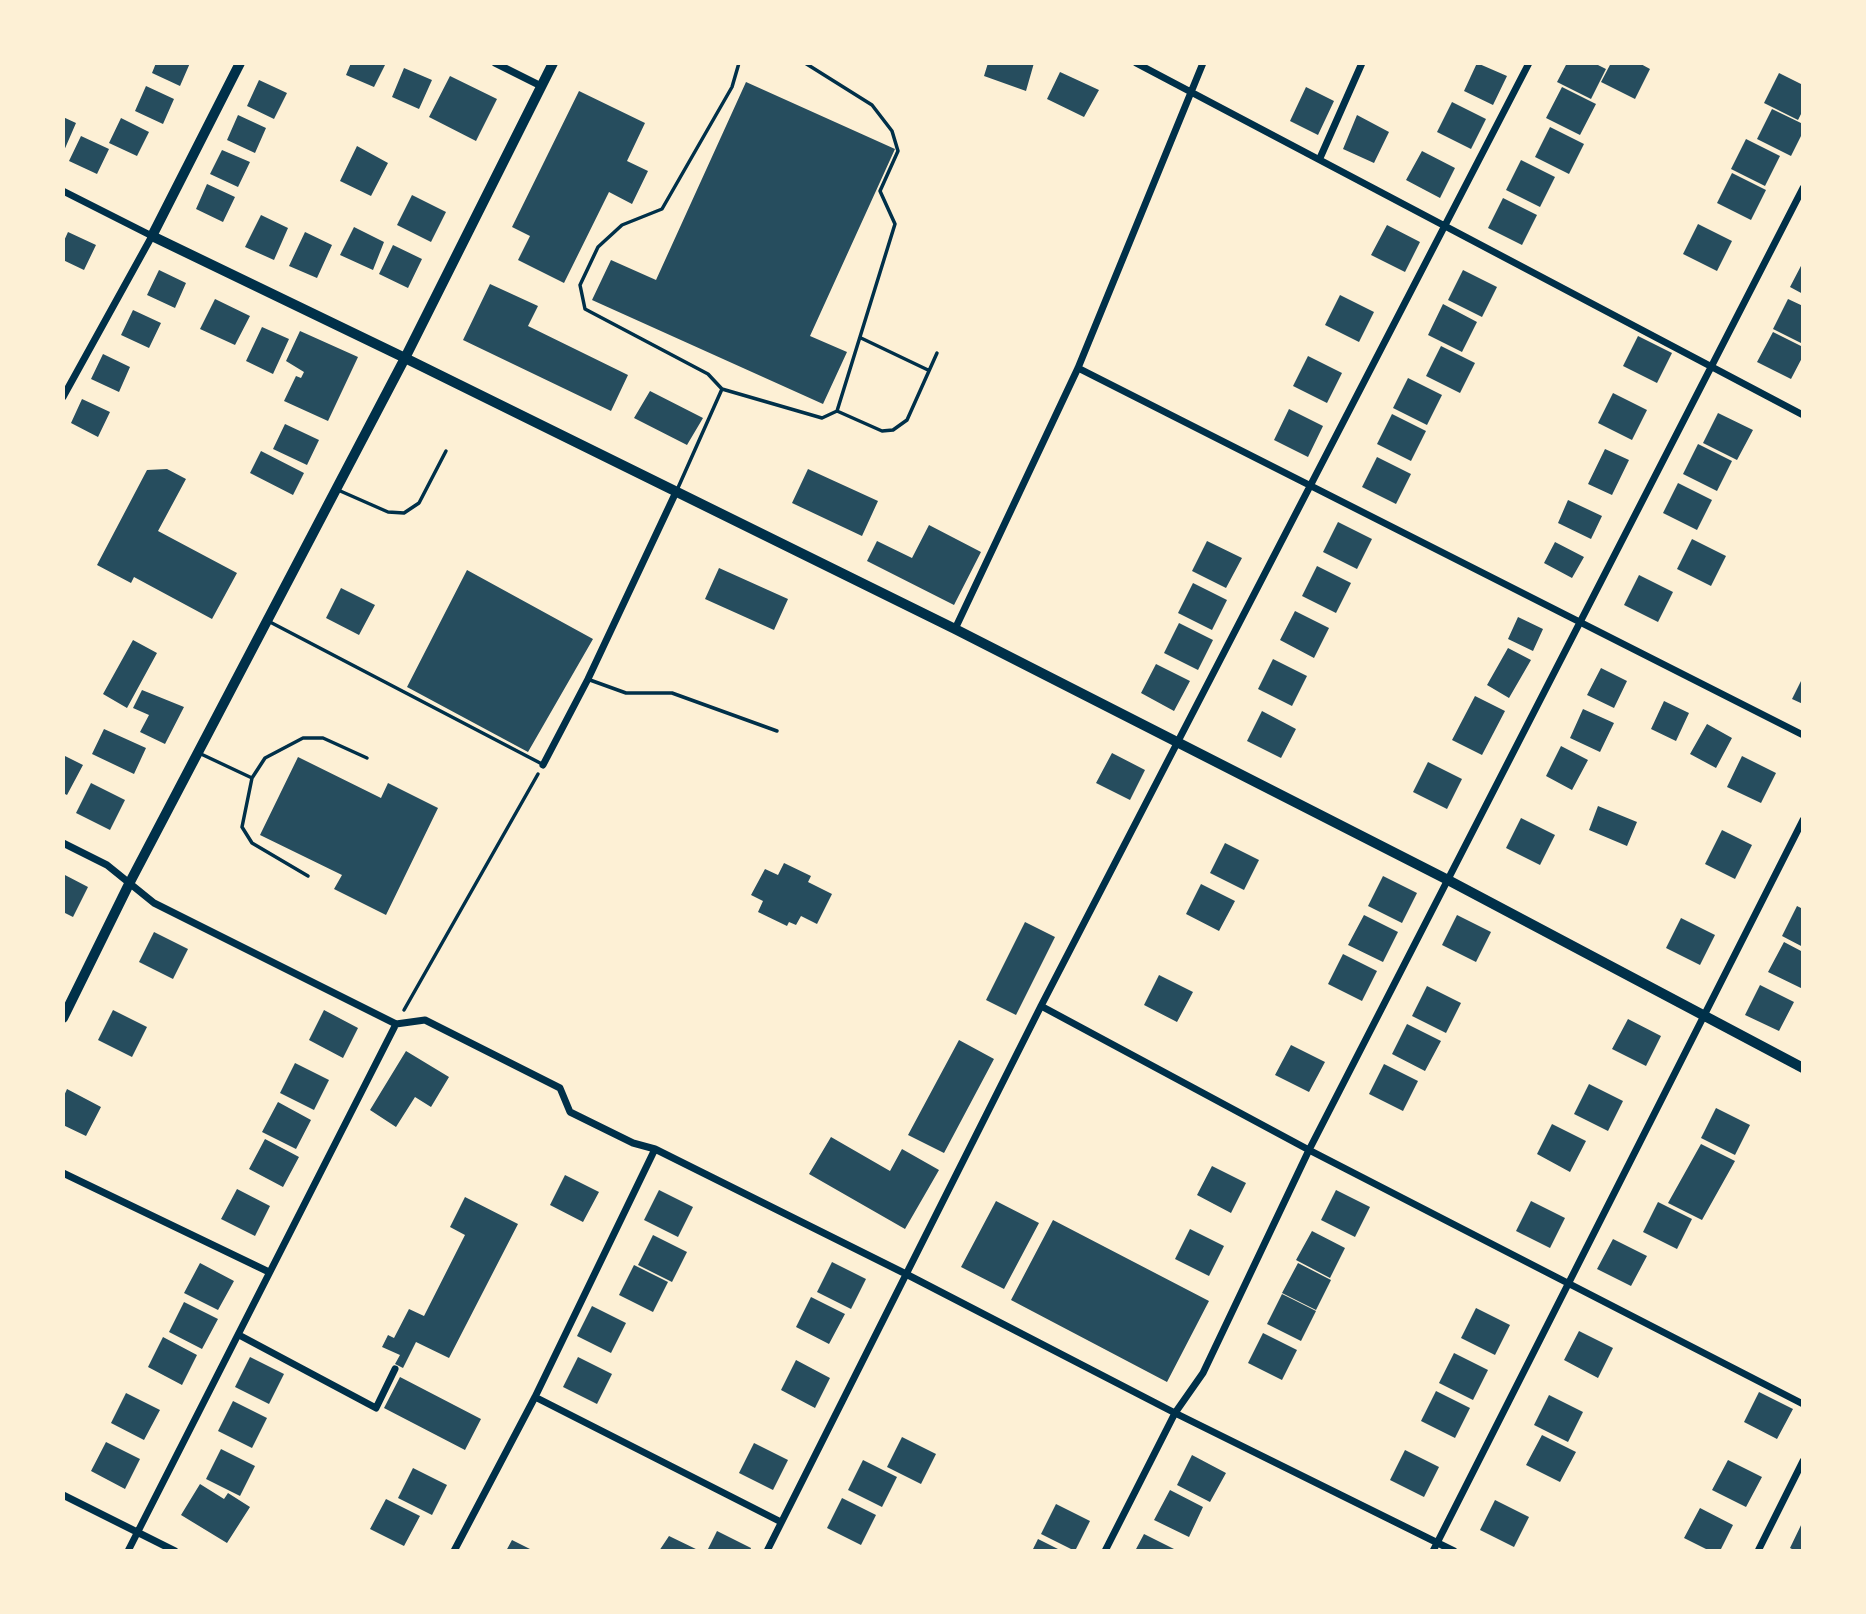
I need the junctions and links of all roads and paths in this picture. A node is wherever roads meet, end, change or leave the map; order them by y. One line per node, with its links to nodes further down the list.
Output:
1 (240, 63): 16 (street)
2 (495, 63): 10 (street)
3 (553, 63): 10 (street)
4 (739, 63): 23 (lane)
5 (805, 63): 17 (lane)
6 (1136, 63): 11 (street)
7 (1203, 63): 11 (street)
8 (1362, 63): 12 (street)
9 (1529, 63): 15 (street)
10 (541, 86): 19 (street)
11 (1190, 90): 12 (street); 21 (street)
12 (1320, 158): 15 (street)
13 (1803, 188): 20 (street)
14 (63, 191): 16 (street)
15 (1445, 225): 20 (street); 28 (street)
16 (152, 236): 19 (street); 24 (street)
17 (860, 338): 22 (lane); 25 (lane)
18 (937, 353): 22 (lane)
19 (405, 358): 29 (main road); 30 (main road)
20 (1710, 365): 26 (street); 32 (street)
21 (1078, 368): 28 (street); 33 (street)
22 (928, 370): 25 (lane)
23 (722, 389): 25 (lane); 30 (lane)
24 (63, 397)
25 (837, 411)
26 (1803, 415)
27 (446, 451): 29 (lane)
28 (1311, 484): 32 (street); 37 (street)
29 (336, 489): 31 (main road)
30 (676, 492): 33 (main road); 34 (street)
31 (268, 621): 38 (main road); 40 (lane)
32 (1580, 624): 36 (street); 45 (street)
33 (955, 629): 37 (main road)
34 (588, 679): 35 (lane); 40 (street)
35 (777, 731)
36 (1803, 735)
37 (1177, 742): 45 (main road); 47 (street)
38 (199, 753): 41 (lane); 46 (main road)
39 (367, 758): 41 (lane)
40 (543, 765): 50 (path)
41 (252, 778): 44 (lane)
42 (1803, 820): 48 (street)
43 (63, 843): 46 (street)
44 (308, 876)
45 (1448, 880): 48 (main road); 53 (street)
46 (130, 882): 49 (main road); 50 (street)
47 (1041, 1006): 53 (street); 56 (street)
48 (1706, 1015): 51 (main road); 57 (street)
49 (63, 1018)
50 (396, 1024): 52 (street); 55 (street)
51 (1803, 1068)
52 (655, 1149): 56 (street); 60 (street)
53 (1309, 1150): 57 (street); 62 (street)
54 (63, 1173): 55 (street)
55 (269, 1272): 58 (street)
56 (906, 1274): 62 (street); 65 (street)
57 (1570, 1284): 61 (street); 67 (street)
58 (239, 1335): 59 (street); 66 (street)
59 (395, 1369)
60 (535, 1397): 65 (street); 70 (street)
61 (1803, 1404)
62 (1175, 1413): 67 (street); 72 (street)
63 (1803, 1461): 75 (street)
64 (63, 1495): 66 (street)
65 (781, 1522): 71 (street)
66 (138, 1532): 68 (street); 69 (street)
67 (1437, 1542): 73 (street); 74 (street)
68 (128, 1551)
69 (175, 1551)
70 (454, 1551)
71 (767, 1551)
72 (1105, 1551)
73 (1433, 1551)
74 (1454, 1551)
75 (1758, 1551)

